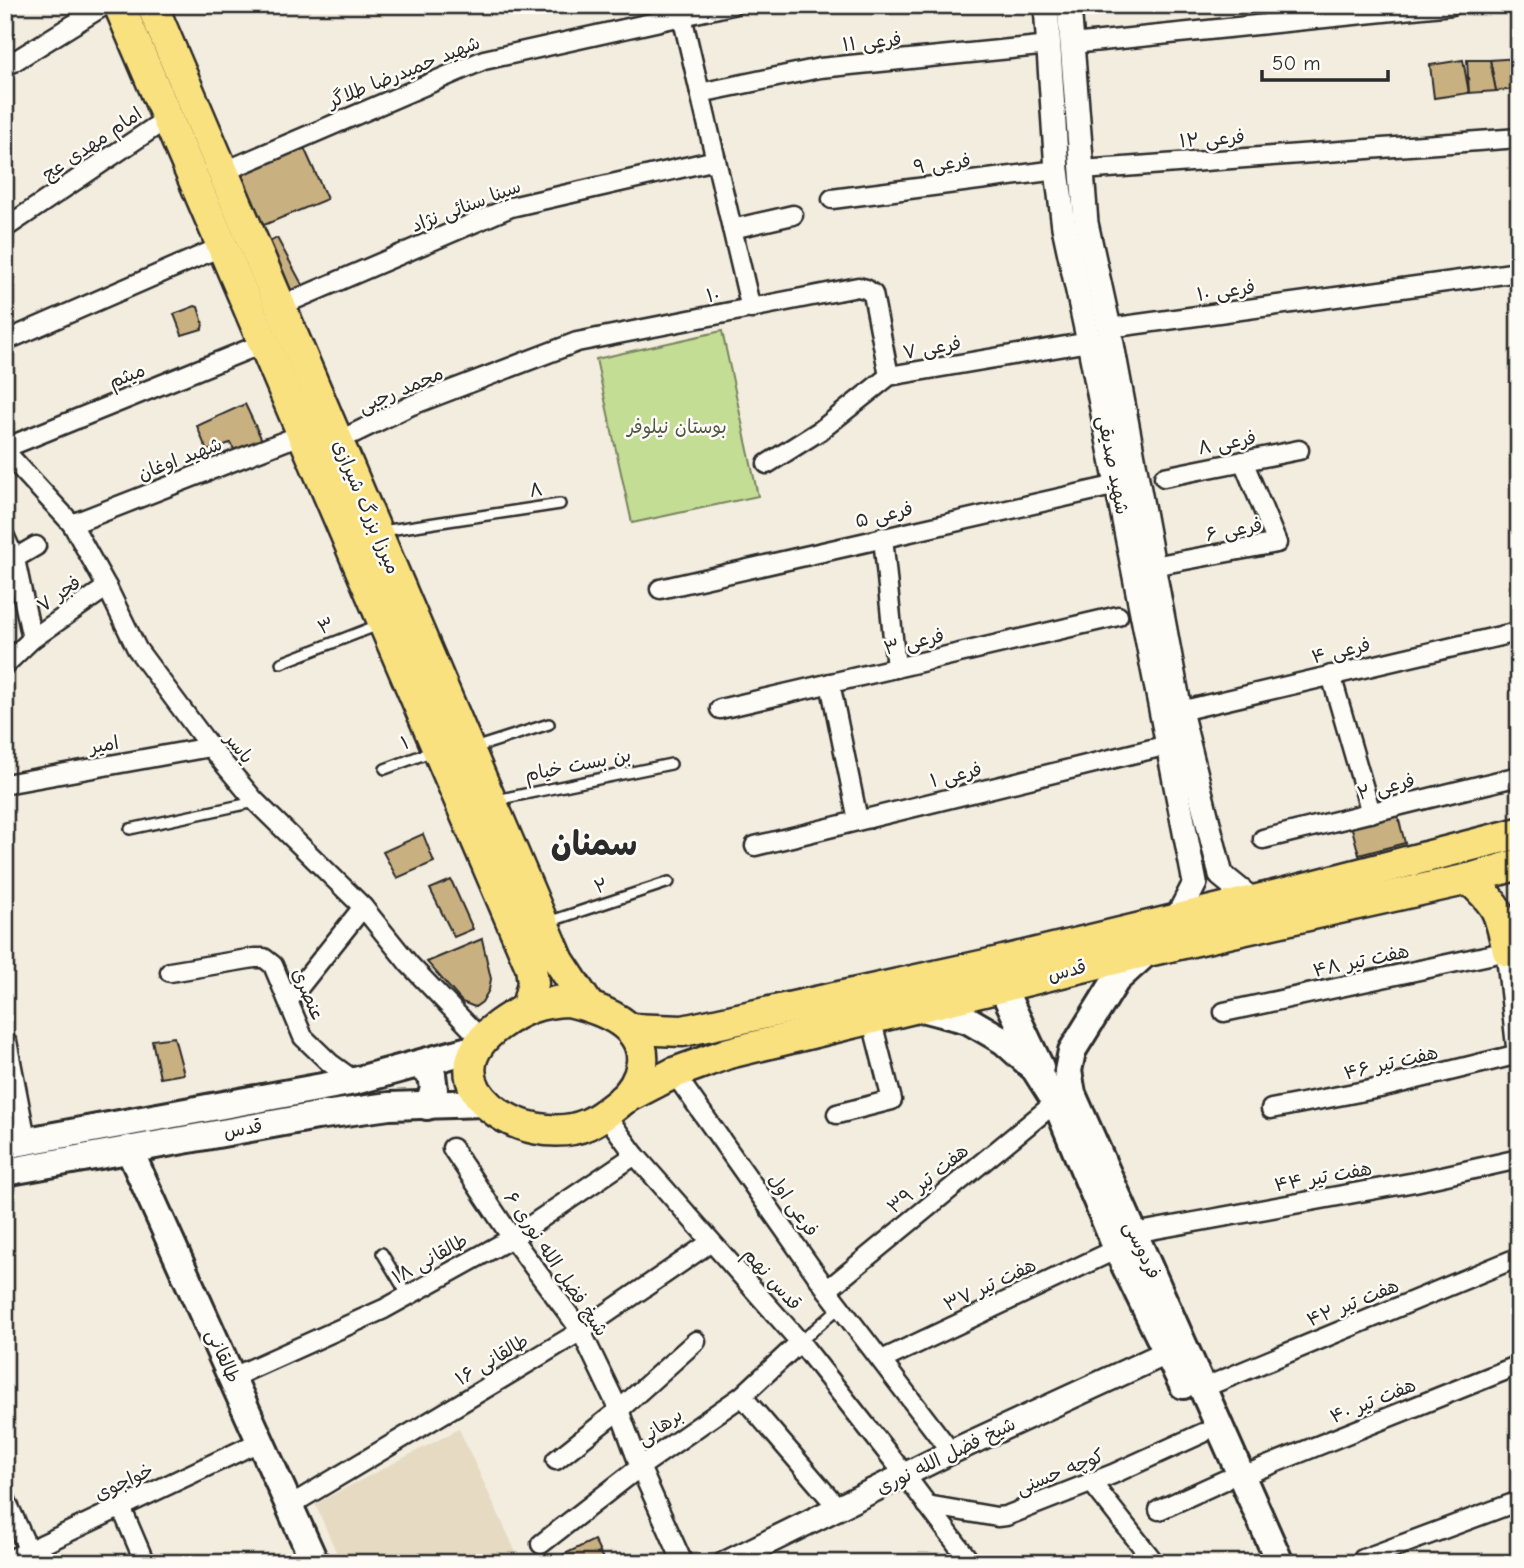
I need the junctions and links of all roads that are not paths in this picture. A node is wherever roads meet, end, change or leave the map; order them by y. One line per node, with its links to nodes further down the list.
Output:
1 (105, 5): 10 (street)
2 (119, 5): 12 (main road, میرزا بزرگ شیرازی)
3 (152, 5): 17 (main road, میرزا بزرگ شیرازی)
4 (732, 5): 8 (street, شهید حمیدرضا طلاگر)
5 (1046, 5): 9 (street, شهید صدیقی)
6 (1069, 5): 9 (street, شهید صدیقی)
7 (1452, 5): 9 (street, فرعی ۱۱)
8 (682, 16): 11 (street); 17 (street, شهید حمیدرضا طلاگر)
9 (1061, 45): 11 (street, فرعی ۱۱); 15 (street, شهید صدیقی); 16 (street, شهید صدیقی)
10 (5, 68)
11 (700, 93): 14 (street)
12 (168, 118): 20 (street, امام مهدی عج); 22 (main road, میرزا بزرگ شیرازی)
13 (1519, 138): 16 (street, فرعی ۱۲)
14 (716, 160): 21 (street); 24 (street, سینا سنائی نژاد)
15 (1057, 170): 18 (street, فرعی ۹); 28 (street, شهید صدیقی)
16 (1082, 170): 26 (street, شهید صدیقی)
17 (223, 172): 24 (main road, میرزا بزرگ شیرازی)
18 (832, 199)
19 (793, 215): 21 (street)
20 (5, 228)
21 (732, 229): 25 (street)
22 (223, 246): 27 (street); 29 (main road, میرزا بزرگ شیرازی)
23 (1519, 272): 26 (street, فرعی ۱۰)
24 (281, 306): 33 (main road, میرزا بزرگ شیرازی)
25 (751, 309): 30 (street, ۱۰); 31 (street, ۱۰)
26 (1109, 328): 47 (street, شهید صدیقی)
27 (5, 341)
28 (1089, 342): 30 (street, فرعی ۷); 39 (street, شهید صدیقی)
29 (264, 343): 32 (main road, میرزا بزرگ شیرازی); 34 (street, میثم)
30 (890, 376): 37 (street, فرعی ۷)
31 (481, 379): 33 (street, محمد رجبی)
32 (303, 434): 41 (street, شهید اوغان); 51 (main road, میرزا بزرگ شیرازی)
33 (338, 441): 42 (main road, میرزا بزرگ شیرازی)
34 (5, 450): 41 (street, یاسر)
35 (1298, 450): 36 (street, فرعی ۸)
36 (1243, 461): 38 (street, فرعی ۸); 47 (street, فرعی ۶)
37 (767, 464)
38 (1164, 477)
39 (1117, 485): 44 (street, فرعی ۵); 62 (street, شهید صدیقی)
40 (560, 504): 42 (lane, ۸)
41 (72, 524): 48 (street, یاسر)
42 (377, 532): 65 (main road, میرزا بزرگ شیرازی)
43 (5, 537): 46 (street)
44 (883, 537): 49 (street, فرعی ۵); 56 (street)
45 (36, 546): 46 (street)
46 (10, 562): 53 (street)
47 (1153, 566): 60 (street, شهید صدیقی)
48 (107, 587): 53 (street, فجر ۷); 63 (street, یاسر)
49 (660, 589)
50 (1118, 616): 56 (street, فرعی ۳)
51 (384, 622): 54 (lane, ۳); 64 (main road, میرزا بزرگ شیرازی)
52 (1513, 633): 57 (street, فرعی ۴)
53 (32, 639): 55 (street, فجر ۷)
54 (281, 663)
55 (5, 665)
56 (896, 668): 58 (street, فرعی ۳)
57 (1331, 676): 60 (street, فرعی ۴); 71 (street)
58 (830, 683): 59 (street, فرعی ۳); 74 (street)
59 (720, 709)
60 (1180, 711): 73 (street, شهید صدیقی)
61 (549, 724): 65 (lane)
62 (1168, 745): 74 (street, فرعی ۱); 75 (street, شهید صدیقی)
63 (210, 747): 69 (street, امیر); 70 (street, یاسر)
64 (438, 749): 67 (lane, ۱); 72 (main road, میرزا بزرگ شیرازی)
65 (469, 750): 72 (main road, میرزا بزرگ شیرازی)
66 (671, 764): 72 (lane, بن بست خیام)
67 (385, 769)
68 (1519, 776): 71 (street, فرعی ۲)
69 (5, 784)
70 (255, 802): 76 (lane); 84 (street, یاسر)
71 (1371, 813): 78 (street, فرعی ۲)
72 (488, 818): 87 (main road, میرزا بزرگ شیرازی); 94 (main road, میرزا بزرگ شیرازی)
73 (1207, 819): 75 (street); 83 (street, شهید صدیقی)
74 (858, 820): 79 (street, فرعی ۱)
75 (1184, 827): 85 (street, شهید صدیقی)
76 (130, 828)
77 (1519, 832): 83 (main road, قدس)
78 (1263, 839)
79 (755, 846)
80 (1519, 864): 81 (main road, قدس)
81 (1469, 879): 88 (main road, قدس); 89 (main road)
82 (669, 882): 87 (lane, ۲)
83 (1253, 901): 85 (main road, قدس)
84 (363, 906): 92 (street); 101 (street, یاسر)
85 (1177, 918): 91 (main road, قدس)
86 (1519, 922): 89 (main road)
87 (543, 924): 93 (main road, میرزا بزرگ شیرازی)
88 (1148, 951): 91 (main road, قدس); 118 (main road, فردوسی)
89 (1513, 968): 96 (street, هفت تیر ۴۸); 99 (street)
90 (170, 972): 92 (street, عنصری)
91 (999, 975): 95 (main road, قدس); 98 (main road, قدس); 105 (main road, فردوسی)
92 (289, 1000): 104 (street, عنصری)
93 (588, 1005): 94 (main road); 98 (main road)
94 (527, 1007): 101 (main road)
95 (918, 1007): 97 (main road, قدس); 105 (main road, فردوسی)
96 (1224, 1012)
97 (871, 1018): 103 (main road, قدس); 110 (street)
98 (631, 1029): 108 (main road)
99 (1518, 1041): 109 (street, هفت تیر ۴۶)
100 (5, 1044): 111 (street)
101 (480, 1044): 102 (main road, قدس); 106 (main road)
102 (418, 1065): 104 (main road, قدس); 107 (main road)
103 (674, 1073): 108 (main road, قدس); 122 (street, فرعی اول)
104 (355, 1081): 111 (main road, قدس)
105 (1056, 1101): 118 (main road, فردوسی); 122 (street, هفت تیر ۳۹)
106 (484, 1103): 107 (main road, قدس); 108 (main road)
107 (427, 1106): 113 (main road, قدس)
108 (614, 1107): 114 (street, قدس نهم)
109 (1271, 1109)
110 (837, 1114)
111 (15, 1144)
112 (452, 1148): 117 (street, شیخ فضل الله نوری ۶)
113 (129, 1149): 116 (main road, قدس); 131 (main road, طالقانی)
114 (635, 1155): 117 (street, طالقانی ۱۸); 119 (street, قدس نهم)
115 (1519, 1159): 118 (street, هفت تیر ۴۴)
116 (5, 1172)
117 (512, 1238): 123 (street, طالقانی ۱۸); 125 (street, شیخ فضل الله نوری ۶)
118 (1125, 1241): 128 (main road, فردوسی); 129 (street, هفت تیر ۳۷)
119 (711, 1242): 125 (street, طالقانی ۱۶); 127 (street, قدس نهم)
120 (382, 1252): 123 (lane)
121 (1519, 1257): 132 (street, هفت تیر ۴۲)
122 (827, 1290): 124 (street, فرعی اول)
123 (408, 1296): 131 (street, طالقانی ۱۸)
124 (840, 1307): 127 (lane); 129 (street, فرعی اول)
125 (581, 1331): 134 (street, شیخ فضل الله نوری ۶); 146 (street, طالقانی ۱۶)
126 (696, 1341): 134 (street)
127 (800, 1342): 133 (street, برهانی); 140 (street, قدس نهم)
128 (1177, 1348): 132 (main road, فردوسی); 135 (main road, فردوسی); 137 (street, شیخ فضل الله نوری)
129 (882, 1360): 137 (street, فرعی اول)
130 (1519, 1366): 141 (street, هفت تیر ۴۰)
131 (233, 1377): 136 (main road, طالقانی)
132 (1203, 1388): 141 (main road, فردوسی)
133 (742, 1396): 139 (street, برهانی); 148 (street)
134 (619, 1410): 138 (street); 139 (street, شیخ فضل الله نوری ۶)
135 (1203, 1433): 141 (main road, فردوسی); 142 (street, کوچه حسنی)
136 (261, 1441): 146 (main road, طالقانی); 147 (street, خواجوی)
137 (951, 1452): 140 (street, شیخ فضل الله نوری)
138 (556, 1460)
139 (640, 1467): 150 (street, برهانی); 156 (street, شیخ فضل الله نوری ۶)
140 (905, 1475): 145 (street, قدس نهم); 148 (street, شیخ فضل الله نوری)
141 (1233, 1478): 149 (street, هفت تیر ۴۰); 160 (main road, فردوسی); 161 (main road, فردوسی)
142 (1091, 1483): 145 (street, کوچه حسنی); 159 (street)
143 (5, 1498): 151 (street)
144 (1519, 1501): 152 (street)
145 (927, 1505): 158 (street, قدس نهم)
146 (289, 1506): 155 (main road, طالقانی)
147 (121, 1507): 151 (street, خواجوی); 154 (street)
148 (839, 1508): 157 (street, شیخ فضل الله نوری)
149 (1158, 1510)
150 (541, 1544)
151 (29, 1551): 153 (street, خواجوی)
152 (1363, 1559)
153 (5, 1562)
154 (145, 1563)
155 (314, 1563)
156 (683, 1563)
157 (726, 1563)
158 (971, 1563)
159 (1155, 1563)
160 (1261, 1563)
161 (1280, 1563)

